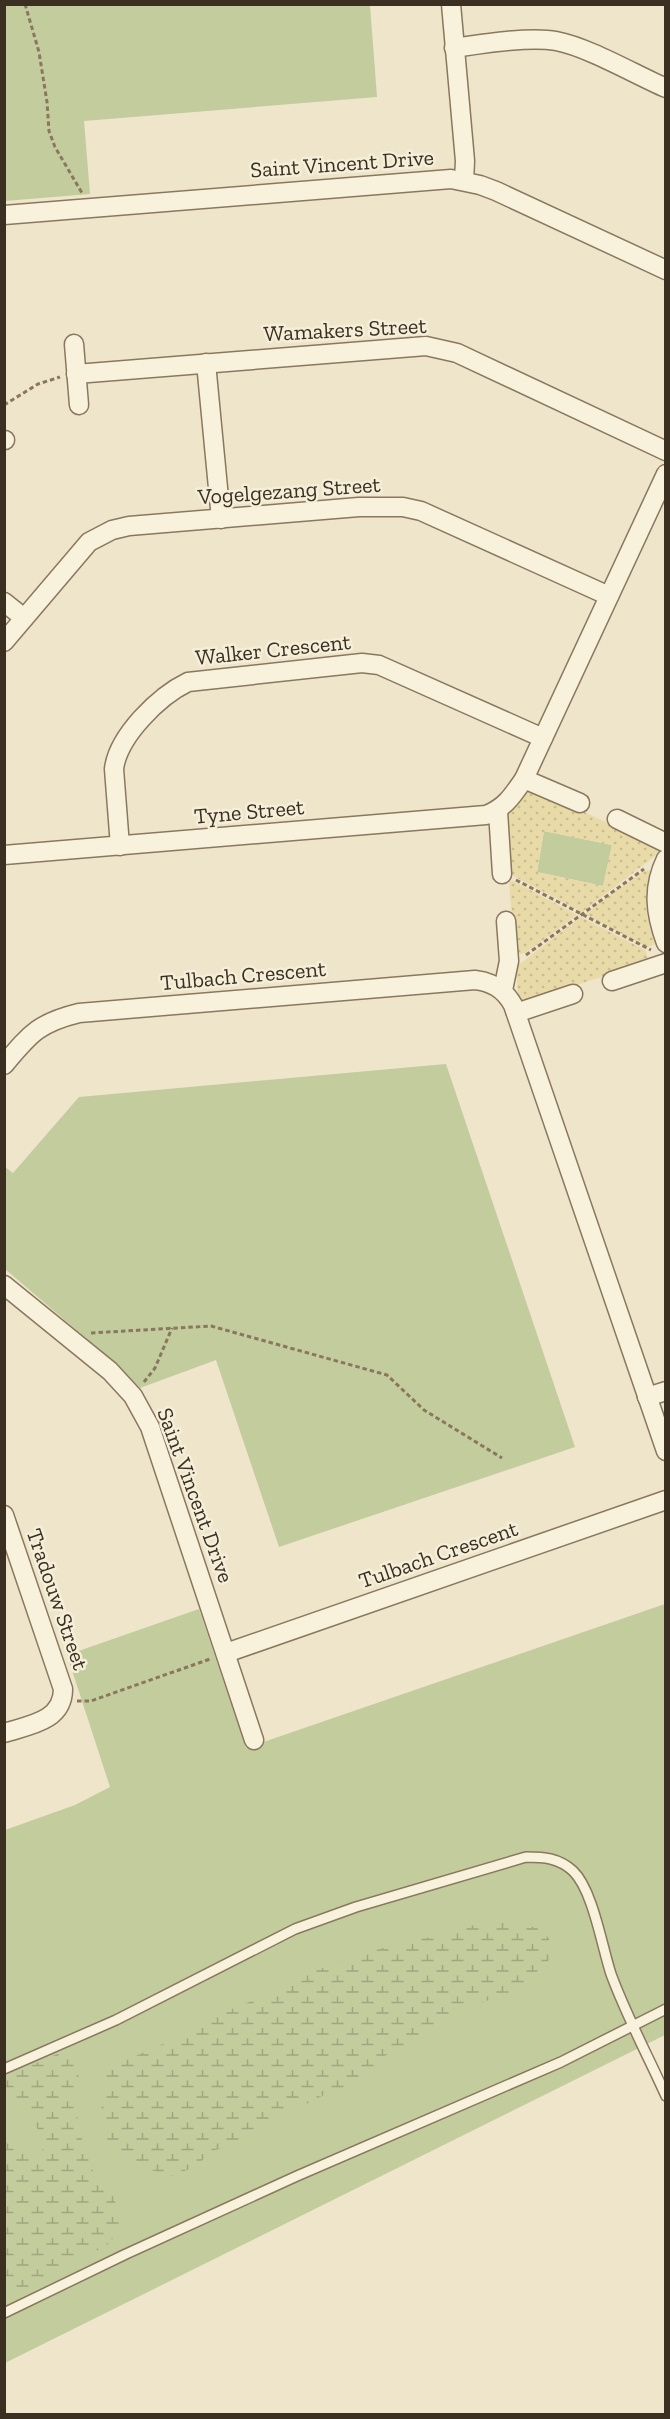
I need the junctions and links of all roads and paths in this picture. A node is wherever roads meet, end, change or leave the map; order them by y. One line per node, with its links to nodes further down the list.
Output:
1 (25, 4): 6 (path)
2 (451, 4): 3 (street)
3 (454, 48): 4 (street); 5 (street)
4 (666, 88)
5 (464, 181): 6 (street, Saint Vincent Drive); 8 (street, Saint Vincent Drive)
6 (89, 208): 7 (street, Saint Vincent Drive)
7 (4, 215)
8 (666, 270)
9 (74, 344): 11 (street)
10 (206, 363): 11 (street, Wamakers Street); 14 (street, Wamakers Street); 16 (street)
11 (76, 374): 12 (path); 13 (street)
12 (4, 405)
13 (79, 405)
14 (666, 451)
15 (666, 474): 17 (street)
16 (221, 519): 17 (street, Vogelgezang Street); 19 (street, Vogelgezang Street)
17 (609, 596): 21 (street)
18 (4, 602): 19 (street)
19 (24, 618): 20 (street, Vogelgezang Street)
20 (4, 642)
21 (543, 738): 22 (street); 27 (street, Walker Crescent)
22 (524, 779): 23 (street); 24 (street)
23 (580, 802)
24 (498, 811): 27 (street, Tyne Street); 30 (street)
25 (617, 819): 26 (street)
26 (666, 843)
27 (120, 846): 28 (street, Tyne Street)
28 (4, 855)
29 (664, 863): 31 (path); 33 (street)
30 (502, 874): 31 (path)
31 (582, 915): 34 (path); 35 (path)
32 (506, 921): 34 (street)
33 (666, 943)
34 (509, 962): 37 (street)
35 (661, 964): 36 (street)
36 (612, 981)
37 (502, 990): 39 (street); 40 (street, Tulbach Crescent)
38 (573, 993): 39 (street)
39 (516, 1013): 46 (street)
40 (4, 1065)
41 (8, 1297): 43 (street, Saint Vincent Drive)
42 (172, 1328): 43 (path); 45 (path); 48 (path)
43 (65, 1335): 45 (street, Saint Vincent Drive)
44 (666, 1390): 46 (street)
45 (133, 1396): 51 (street, Saint Vincent Drive)
46 (647, 1397): 47 (street)
47 (666, 1451)
48 (502, 1458)
49 (666, 1500): 51 (street, Tulbach Crescent)
50 (4, 1515): 52 (street, Tradouw Street)
51 (226, 1653): 52 (path); 54 (street, Saint Vincent Drive)
52 (63, 1701): 53 (street, Tradouw Street)
53 (4, 1732)
54 (254, 1740)
55 (666, 2009): 56 (lane)
56 (634, 2025): 57 (lane); 58 (lane); 59 (lane)
57 (4, 2069)
58 (666, 2096)
59 (4, 2313)

